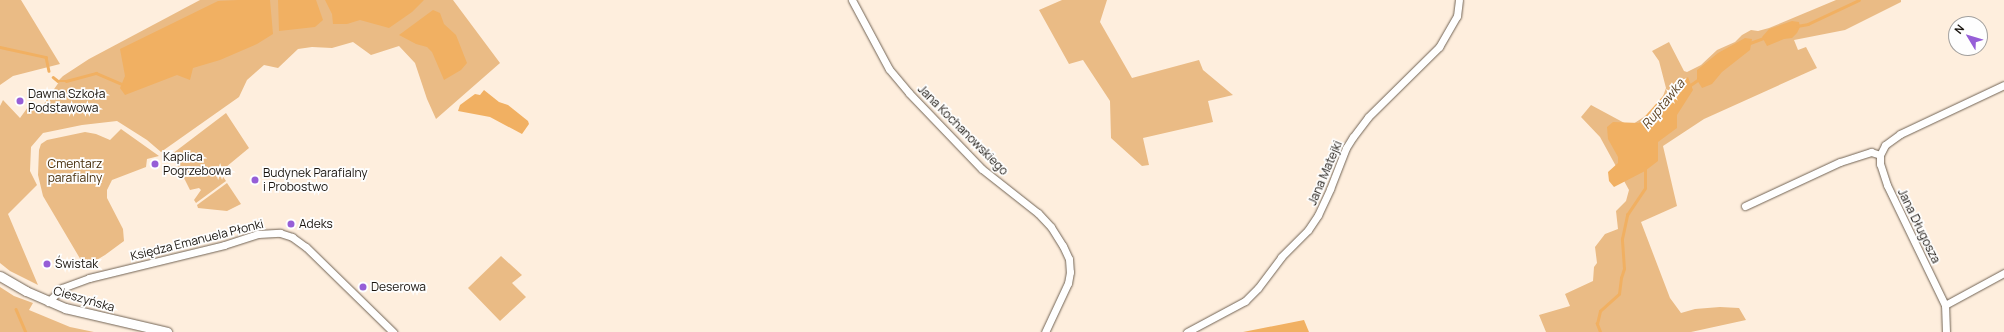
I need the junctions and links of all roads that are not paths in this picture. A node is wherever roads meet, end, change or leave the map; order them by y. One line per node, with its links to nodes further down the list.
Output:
1 (852, 0): 12 (street, Jana Kochanowskiego)
2 (1459, 0): 13 (street, Jana Matejki)
3 (2004, 85): 4 (street)
4 (1880, 155): 5 (street); 9 (street, Jana Długosza)
5 (1745, 206)
6 (2004, 273): 9 (street)
7 (0, 276): 8 (main road, Cieszyńska)
8 (48, 302): 10 (main road, Cieszyńska); 11 (street, Księdza Emanuela Płonki)
9 (1945, 305): 14 (street, Jana Długosza)
10 (167, 332)
11 (393, 332)
12 (1044, 332)
13 (1187, 332)
14 (1946, 332)

